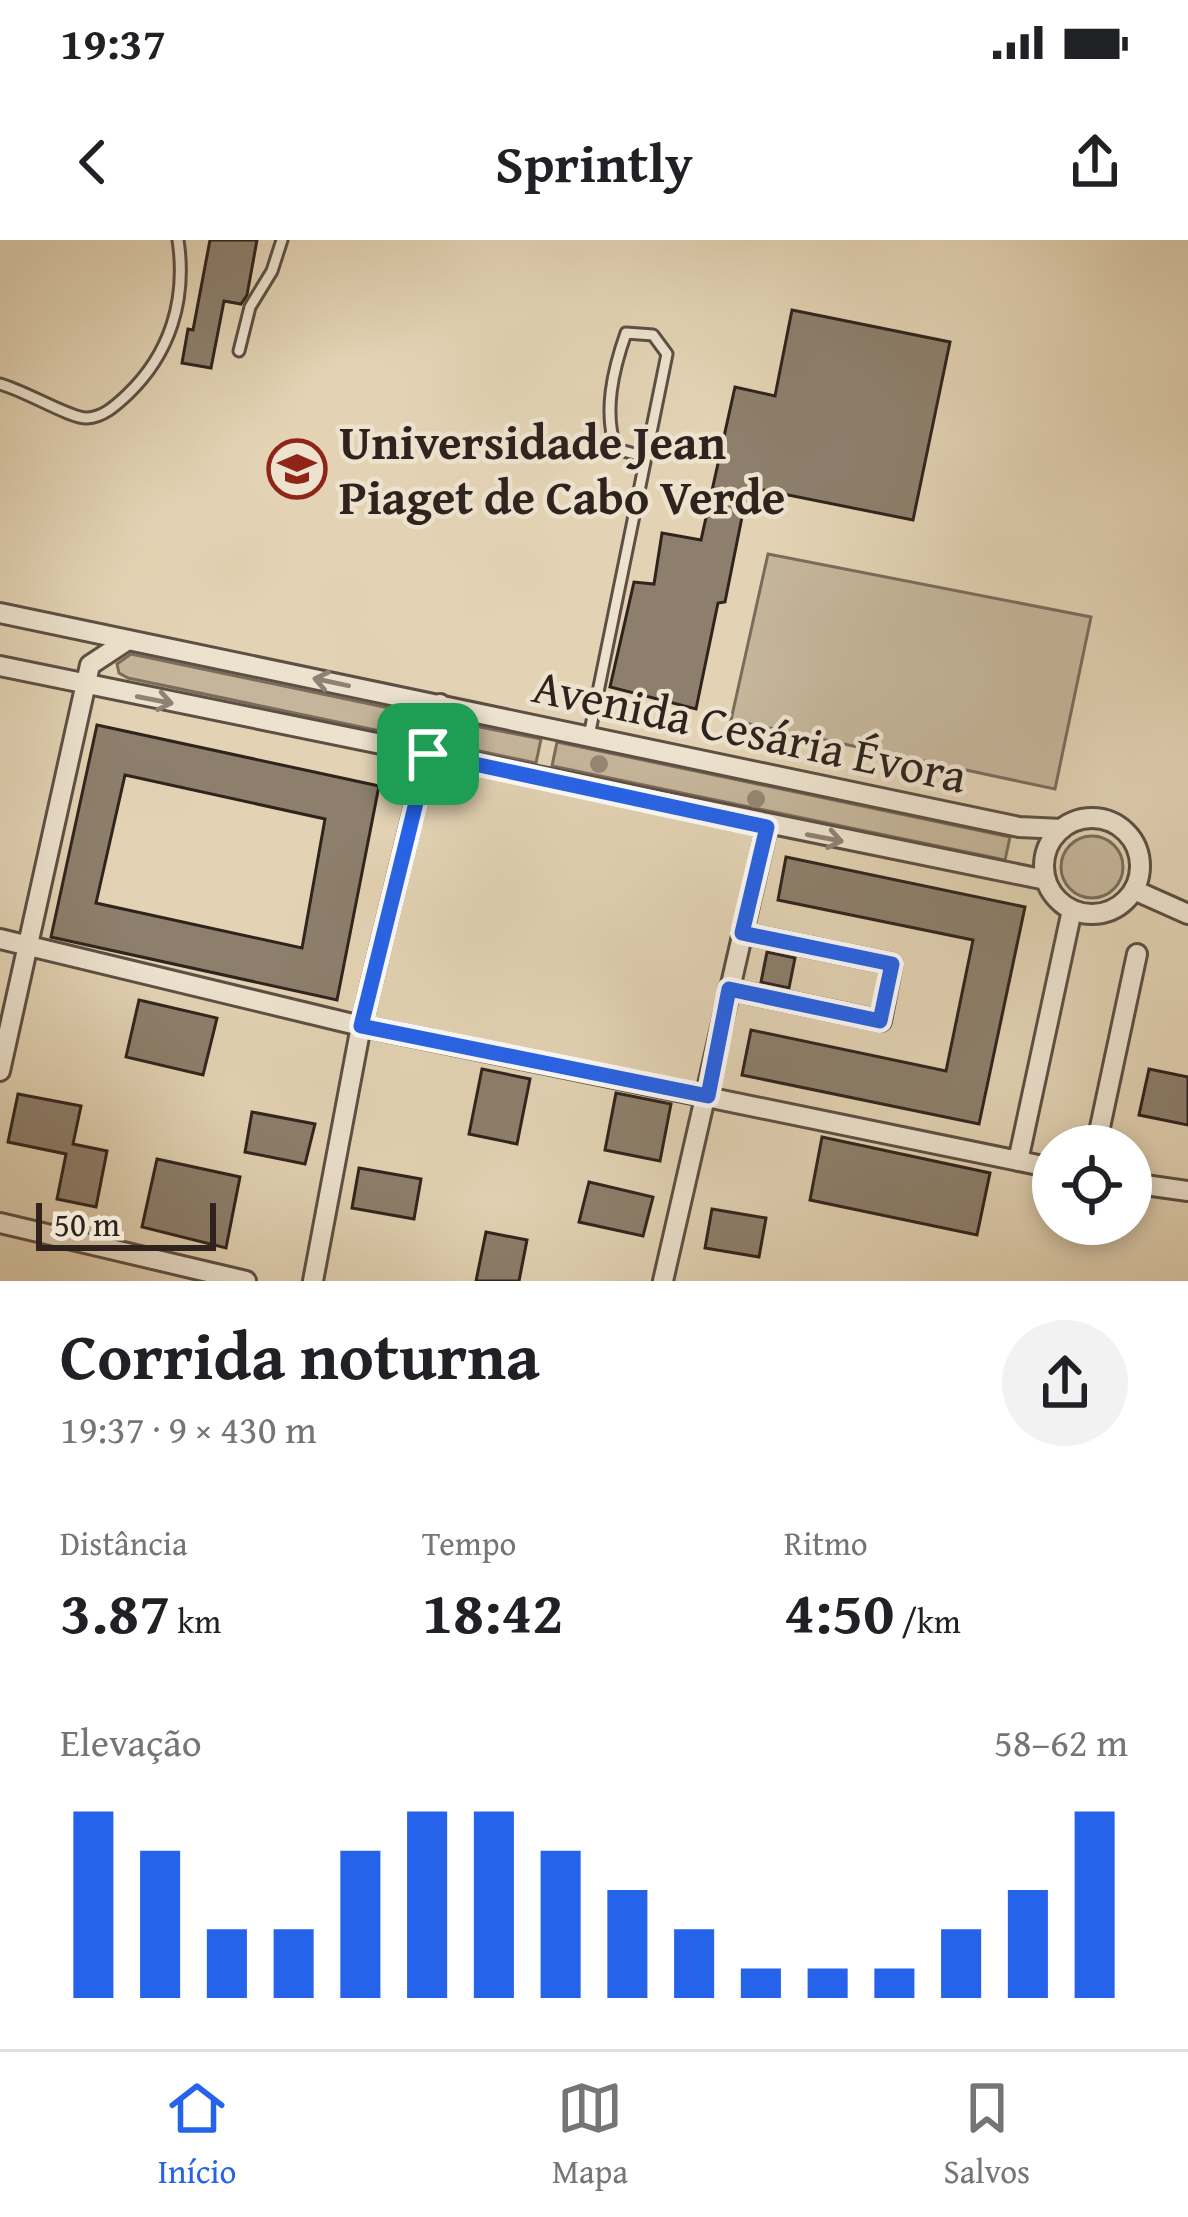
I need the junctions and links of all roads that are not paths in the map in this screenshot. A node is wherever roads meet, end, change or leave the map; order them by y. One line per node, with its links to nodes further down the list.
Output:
1 (178, 240): 4 (lane)
2 (282, 240): 3 (lane)
3 (239, 351)
4 (0, 385)
5 (646, 458): 5 (lane); 11 (lane)
6 (0, 613): 7 (street, Avenida Cesária Évora)
7 (128, 640): 9 (street); 10 (street, Avenida Cesária Évora, one-way to 7)
8 (0, 666): 9 (street, Avenida Cesária Évora)
9 (84, 686): 12 (street, Avenida Cesária Évora, one-way to 12); 21 (street)
10 (440, 704): 11 (street, Avenida Cesária Évora); 12 (street)
11 (590, 736): 14 (street, Avenida Cesária Évora)
12 (428, 754): 13 (street, Avenida Cesária Évora); 24 (street)
13 (767, 827): 15 (street, Avenida Cesária Évora, one-way to 15); 19 (street)
14 (1062, 829): 15 (street); 16 (street)
15 (1046, 880): 17 (street)
16 (1134, 890): 17 (street); 18 (street)
17 (1072, 910): 28 (street)
18 (1188, 914)
19 (742, 933): 23 (street); 23 (street)
20 (0, 939): 21 (street)
21 (27, 945): 24 (street); 25 (street)
22 (1137, 954): 27 (street)
23 (729, 989): 26 (street)
24 (361, 1026): 26 (street); 34 (street)
25 (0, 1071)
26 (708, 1096): 28 (street); 35 (street)
27 (1100, 1125)
28 (1018, 1161): 29 (street)
29 (1032, 1164)
30 (1152, 1186): 31 (street)
31 (1188, 1191)
32 (0, 1223): 33 (street)
33 (245, 1281)
34 (313, 1281)
35 (663, 1281)

